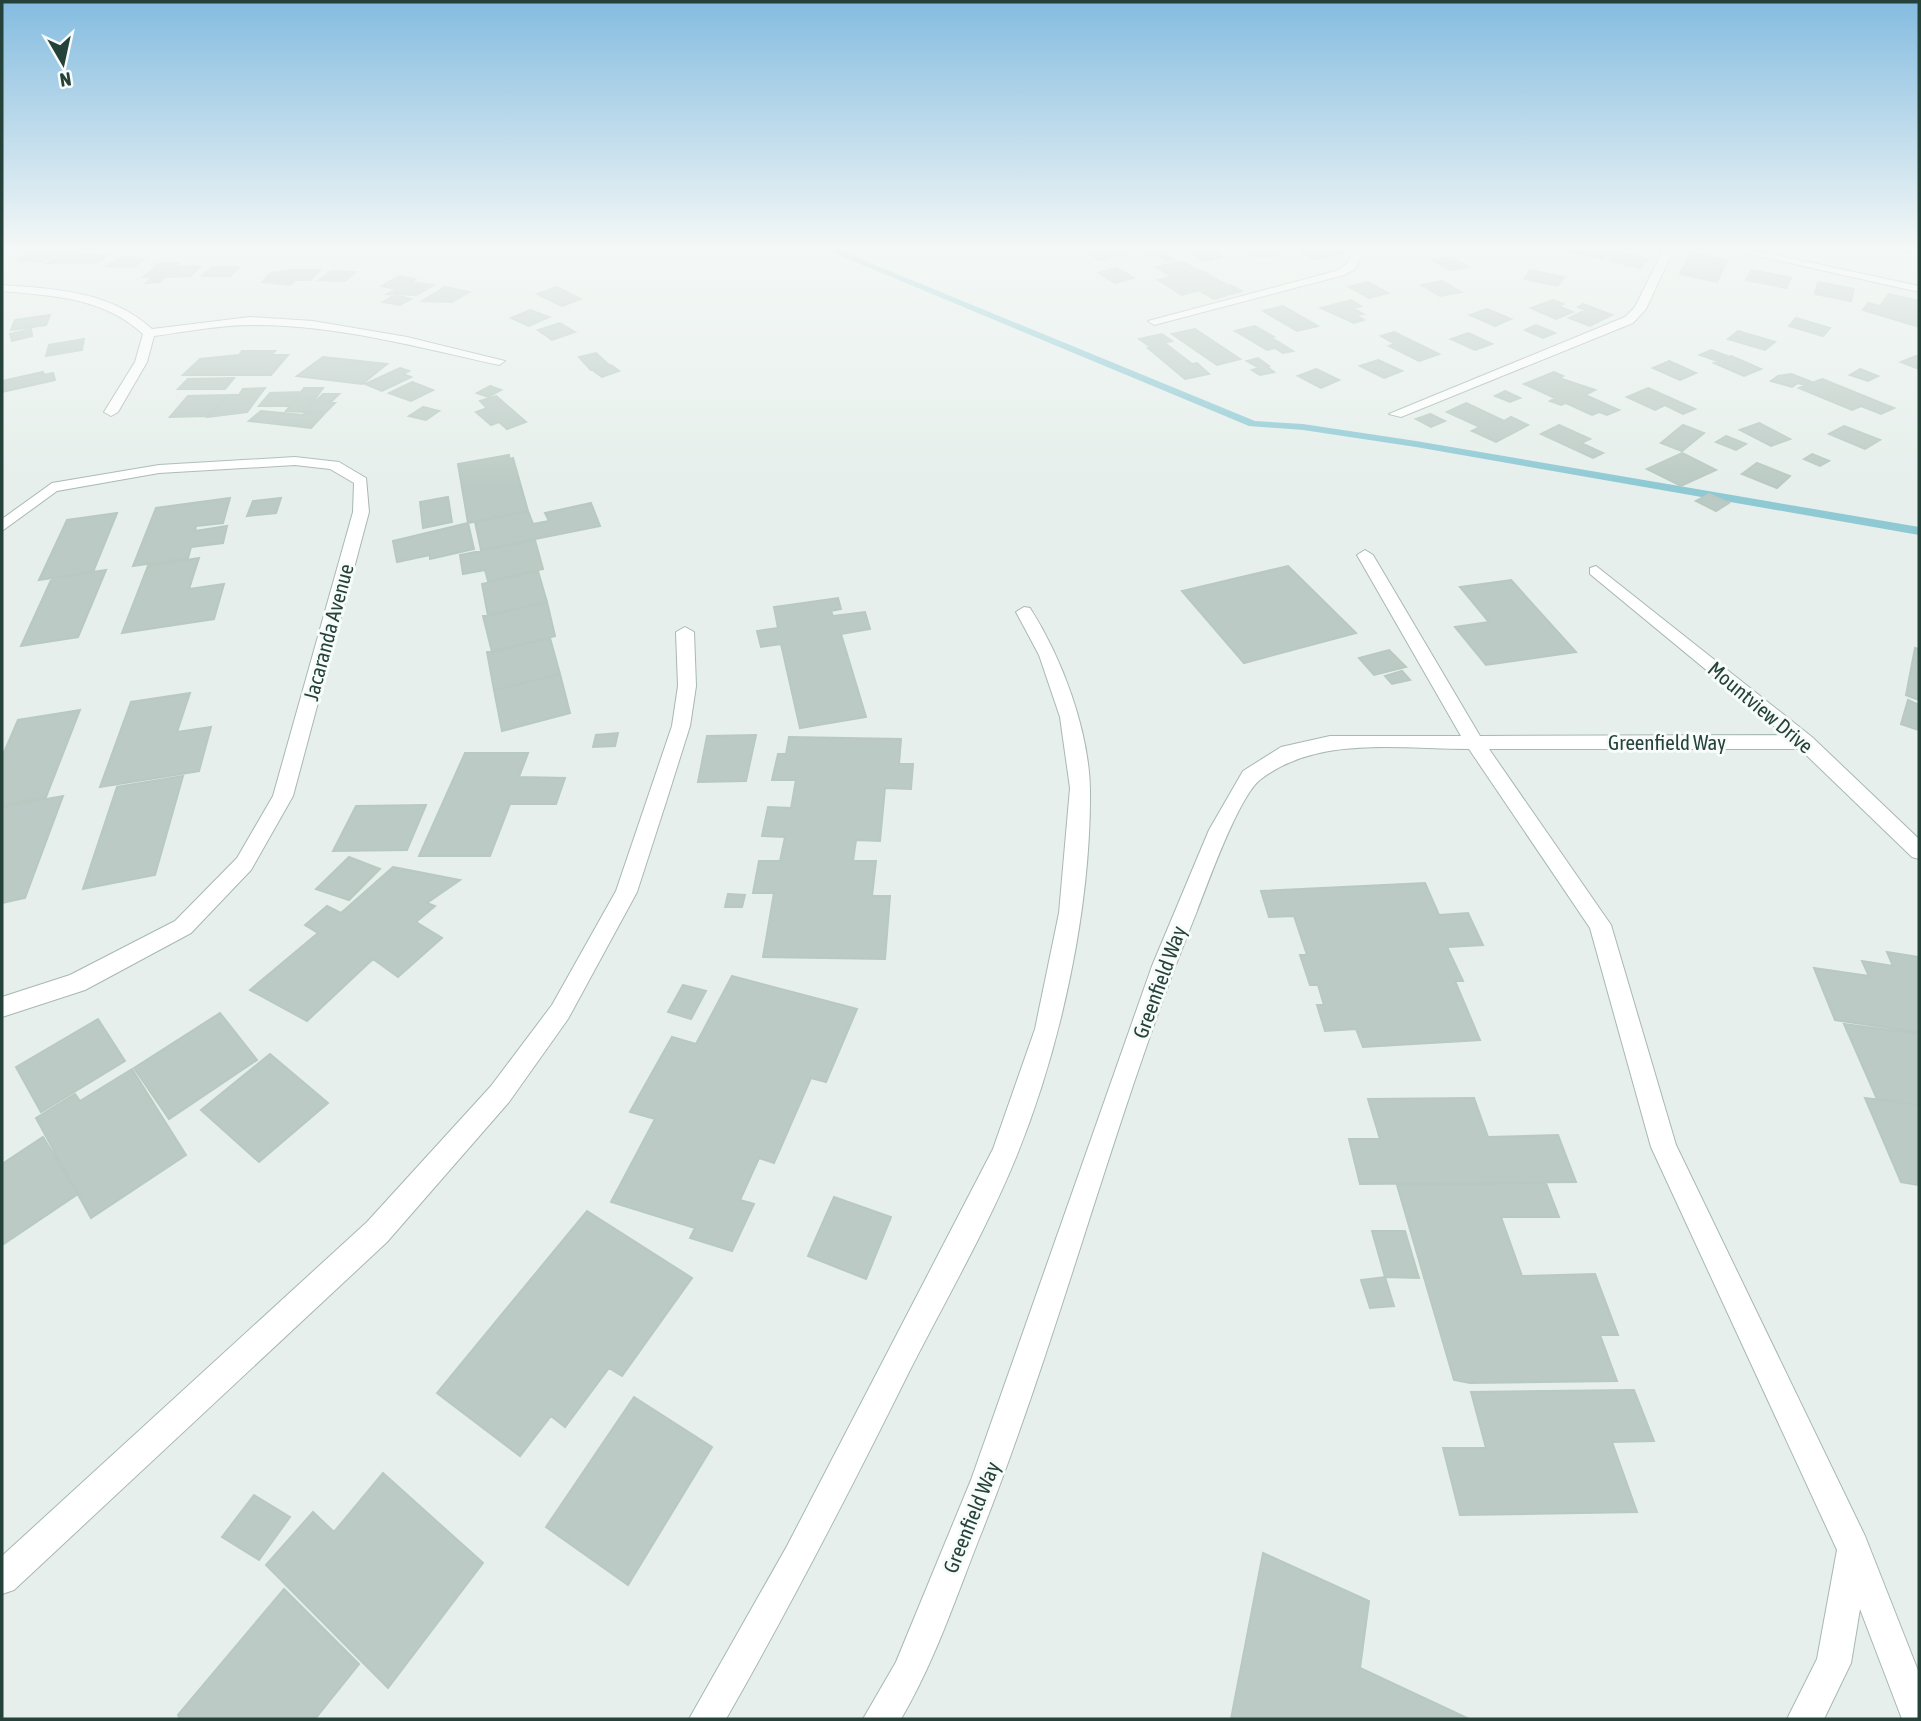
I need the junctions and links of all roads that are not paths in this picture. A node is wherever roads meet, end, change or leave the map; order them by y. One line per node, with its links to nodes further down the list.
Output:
1 (142, 326): 5 (street)
2 (205, 326): 5 (street)
3 (308, 326): 6 (street)
4 (1613, 326): 8 (street)
5 (149, 333): 7 (street)
6 (499, 361)
7 (111, 412)
8 (1396, 414)
9 (2, 526): 17 (street, Jacaranda Avenue)
10 (1364, 555): 14 (street)
11 (1596, 571): 15 (street, Mountview Drive)
12 (1024, 612): 21 (street)
13 (685, 632): 19 (street)
14 (1474, 742): 15 (street, Greenfield Way); 18 (street); 22 (street, Greenfield Way)
15 (1805, 742): 16 (street, Mountview Drive)
16 (1919, 851)
17 (2, 1007)
18 (1853, 1548): 20 (street); 23 (street)
19 (2, 1578)
20 (1919, 1717)
21 (707, 1719)
22 (881, 1719)
23 (1805, 1719)

